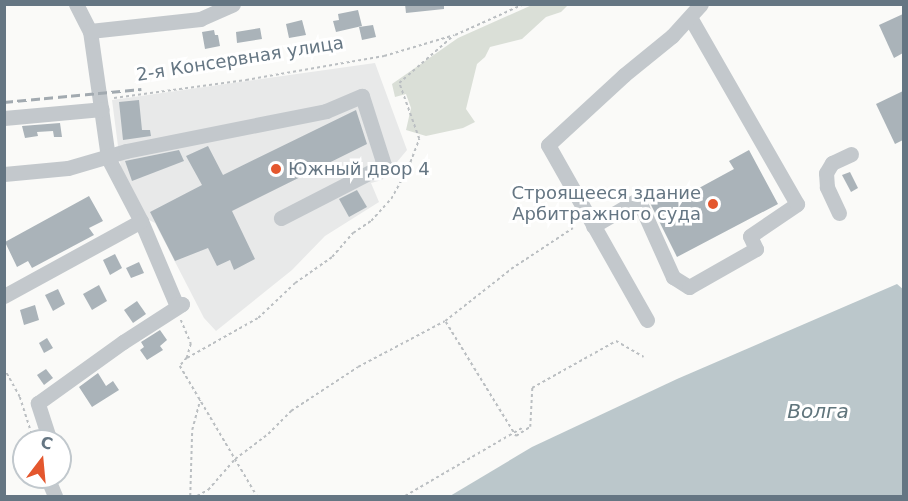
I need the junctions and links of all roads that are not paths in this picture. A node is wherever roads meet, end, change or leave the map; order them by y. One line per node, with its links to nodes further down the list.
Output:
1 (76, 4): 5 (street)
2 (232, 4): 5 (street)
3 (701, 4): 4 (street)
4 (690, 17): 14 (street); 14 (street)
5 (90, 31): 6 (street)
6 (102, 105): 7 (street); 9 (street)
7 (4, 118)
8 (851, 154): 11 (street)
9 (108, 158): 10 (street); 12 (street); 13 (street)
10 (4, 174)
11 (839, 213)
12 (281, 218)
13 (141, 221): 15 (street); 17 (street)
14 (593, 226): 16 (street)
15 (4, 296)
16 (647, 320)
17 (46, 429)

